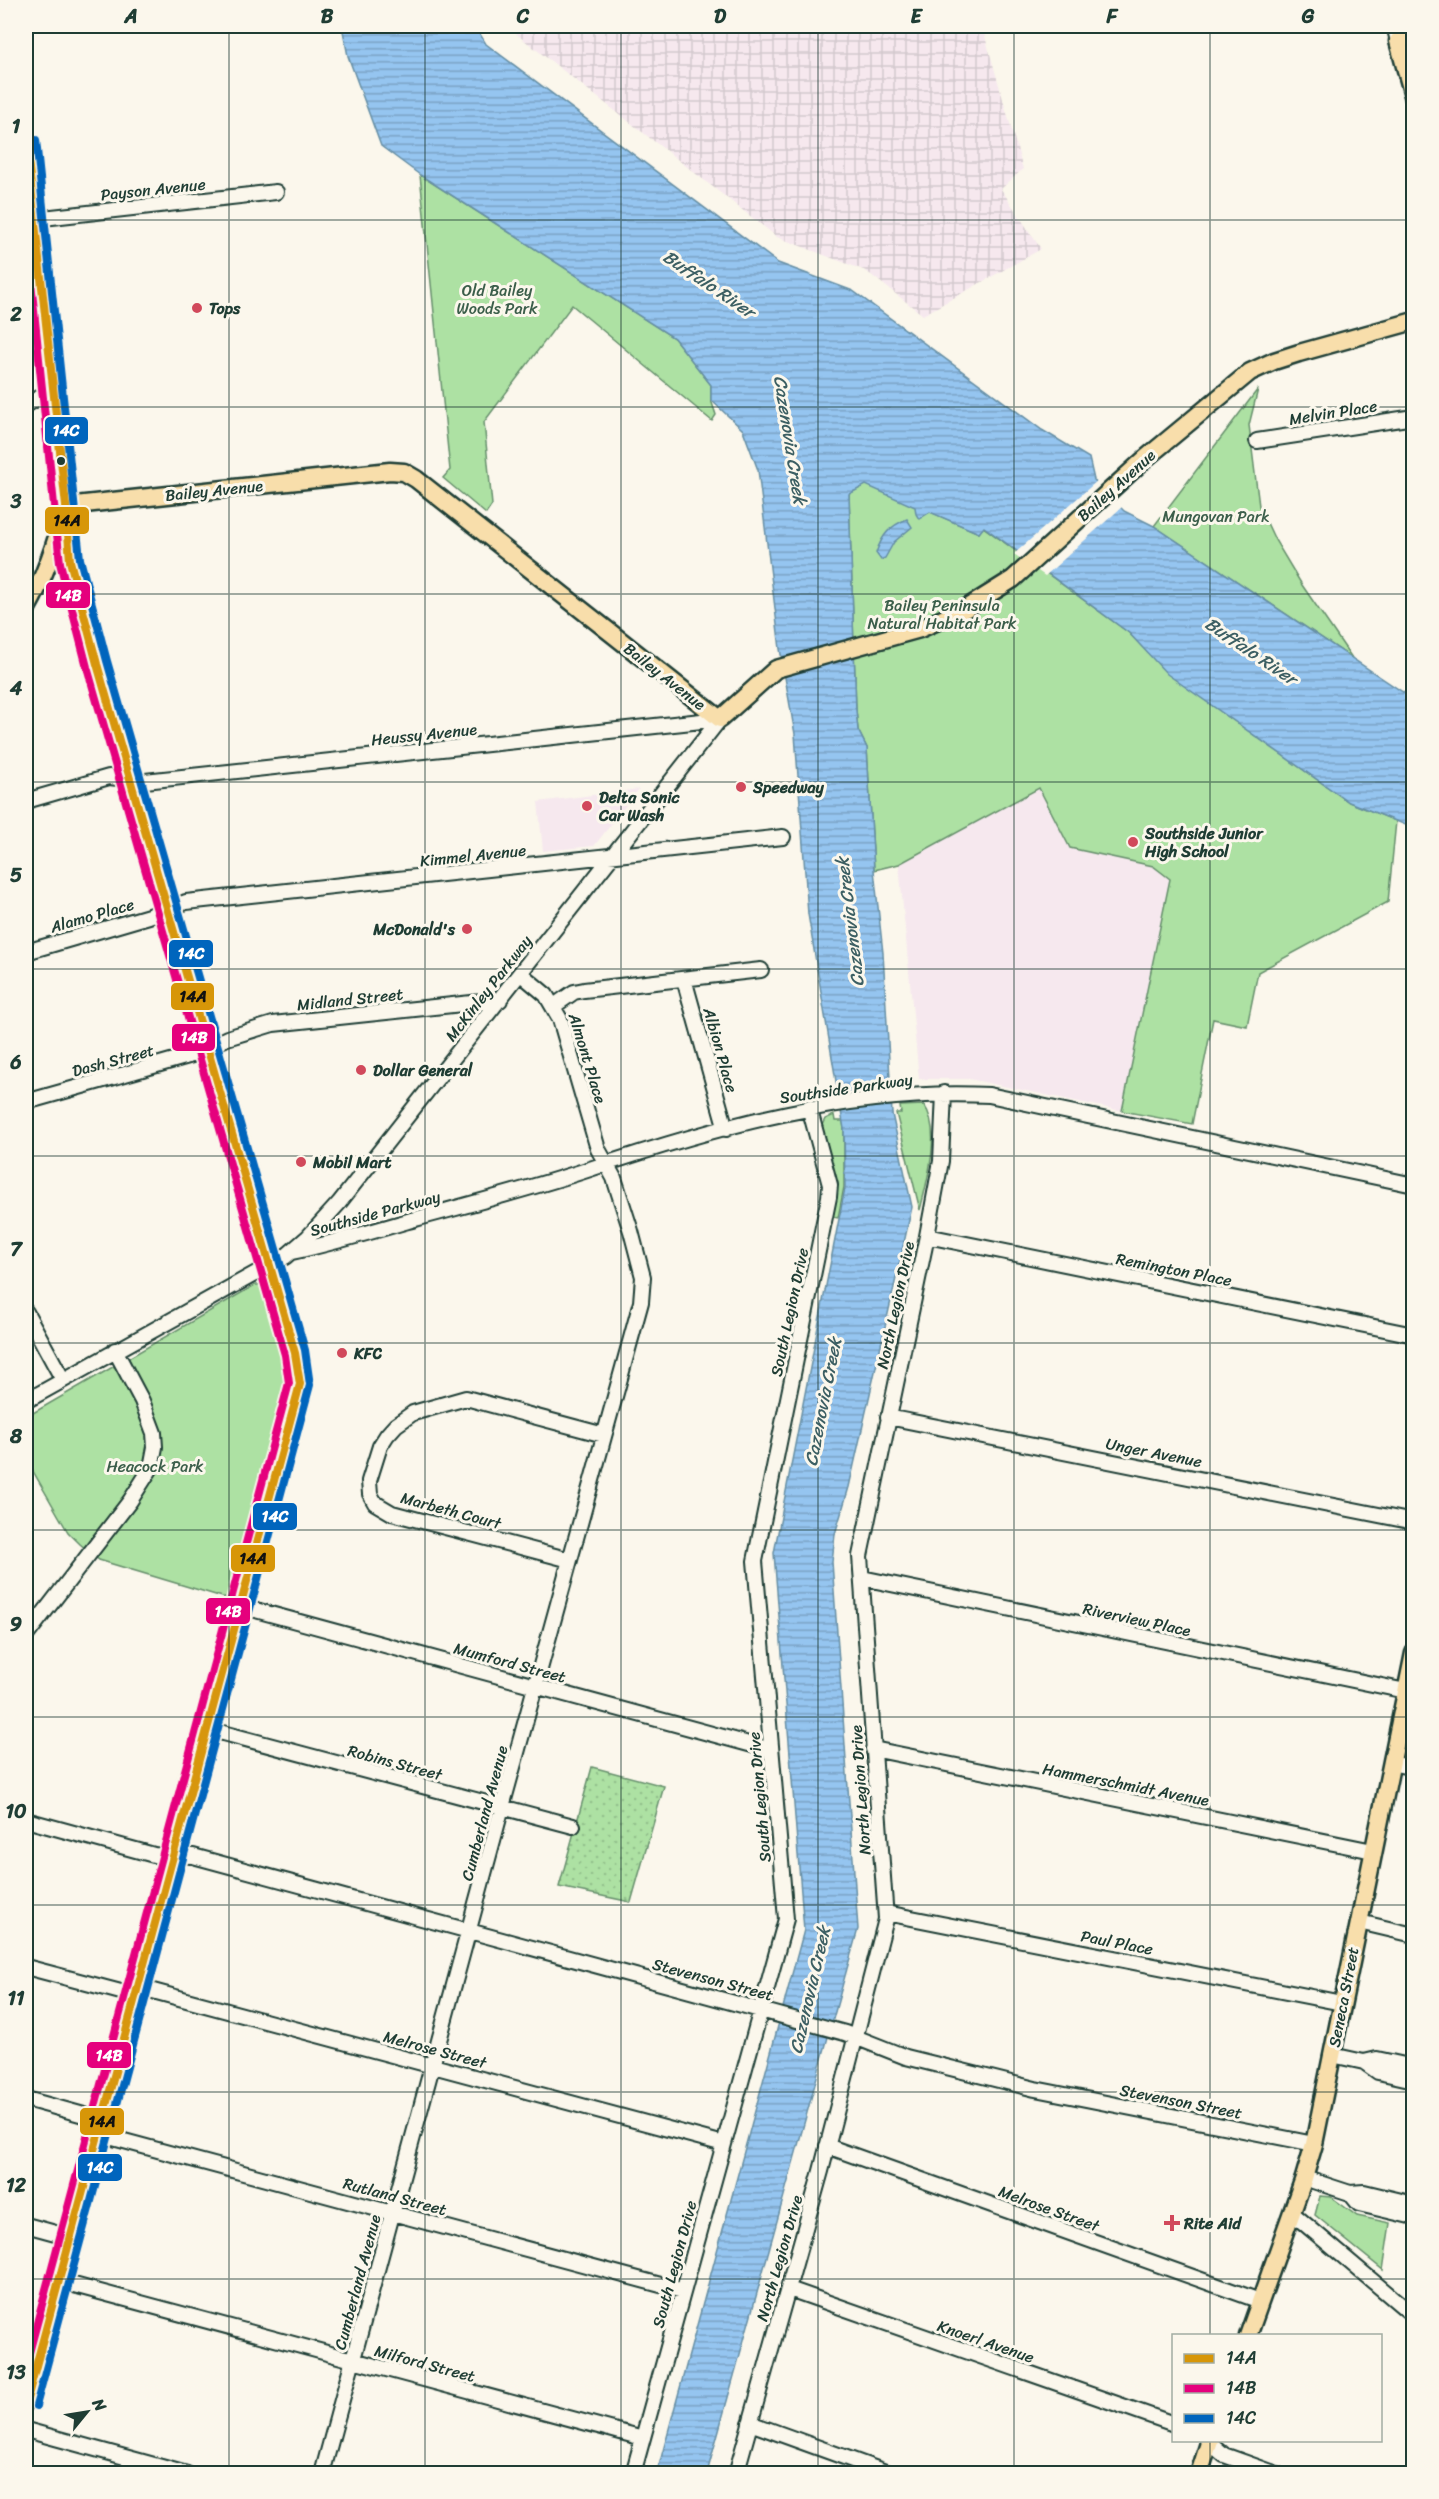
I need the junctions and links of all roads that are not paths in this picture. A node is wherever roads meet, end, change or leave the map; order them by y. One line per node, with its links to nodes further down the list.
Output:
1 (1402, 35): 2 (main road)
2 (1413, 99)
3 (26, 141): 5 (street)
4 (276, 192): 5 (street, Payson Avenue)
5 (34, 219): 6 (street)
6 (42, 295): 7 (street); 9 (street)
7 (26, 304)
8 (1413, 321): 15 (main road, Bailey Avenue)
9 (53, 390): 10 (street); 13 (street)
10 (26, 405)
11 (1413, 417): 12 (street, Melvin Place)
12 (1257, 441)
13 (66, 506): 14 (main road); 15 (main road, Bailey Avenue); 16 (street)
14 (26, 610)
15 (720, 719): 16 (street, Heussy Avenue); 19 (street, McKinley Parkway)
16 (131, 780): 17 (street, Heussy Avenue); 20 (street)
17 (26, 801)
18 (783, 837): 19 (street, Kimmel Avenue)
19 (613, 857): 20 (street, Kimmel Avenue); 23 (street, McKinley Parkway)
20 (168, 908): 21 (street, Alamo Place); 27 (street)
21 (26, 952)
22 (761, 970): 24 (street)
23 (521, 974): 25 (street, McKinley Parkway); 26 (street, Almont Place)
24 (684, 979): 26 (street); 31 (street, Albion Place)
25 (500, 1000): 27 (street, Midland Street); 35 (street, McKinley Parkway)
26 (554, 1006): 32 (street, Almont Place)
27 (207, 1048): 29 (street, Dash Street); 36 (street)
28 (944, 1093): 30 (street, Southside Parkway); 33 (street, Southside Parkway); 34 (street, North Legion Drive)
29 (26, 1102)
30 (809, 1107): 31 (street, Southside Parkway); 54 (street, South Legion Drive)
31 (726, 1129): 32 (street, Southside Parkway)
32 (607, 1163): 35 (street, Southside Parkway); 43 (street, Cumberland Avenue)
33 (1413, 1185)
34 (927, 1236): 38 (street, Remington Place); 42 (street, North Legion Drive)
35 (292, 1252): 36 (street, McKinley Parkway)
36 (270, 1265): 39 (street); 47 (street)
37 (26, 1312): 40 (street)
38 (1413, 1335)
39 (115, 1350): 40 (street); 48 (street)
40 (63, 1380): 41 (street)
41 (26, 1401)
42 (888, 1417): 44 (street, Unger Avenue); 46 (street, North Legion Drive)
43 (604, 1435): 45 (street, Cumberland Avenue); 45 (street, Marbeth Court)
44 (1413, 1522)
45 (570, 1560): 50 (street, Cumberland Avenue)
46 (862, 1578): 51 (street, Riverview Place); 53 (street, North Legion Drive)
47 (241, 1606): 50 (street, Mumford Street); 52 (street)
48 (26, 1636)
49 (1413, 1653): 51 (main road, Seneca Street)
50 (537, 1686): 54 (street, Mumford Street); 57 (street, Cumberland Avenue)
51 (1406, 1691): 55 (main road, Seneca Street)
52 (208, 1729): 57 (street, Robins Street); 61 (street)
53 (873, 1749): 60 (street, Hammerschmidt Avenue); 62 (street, North Legion Drive)
54 (771, 1750): 69 (street, South Legion Drive)
55 (1391, 1763): 56 (street); 60 (main road, Seneca Street)
56 (1413, 1768)
57 (502, 1807): 59 (street, Robins Street); 64 (street, Cumberland Avenue)
58 (26, 1820): 61 (street, Stevenson Street)
59 (573, 1826)
60 (1373, 1851): 63 (main road, Seneca Street)
61 (174, 1856): 64 (street, Stevenson Street); 67 (street)
62 (886, 1913): 68 (street, Paul Place); 70 (street, North Legion Drive)
63 (1359, 1922): 65 (street); 68 (main road, Seneca Street)
64 (470, 1930): 69 (street, Stevenson Street); 73 (street, Cumberland Avenue)
65 (1413, 1935)
66 (26, 1967): 67 (street, Melrose Street)
67 (137, 1992): 73 (street, Melrose Street); 77 (street)
68 (1342, 2003): 71 (main road, Seneca Street)
69 (765, 2011): 70 (street, Stevenson Street); 79 (street, South Legion Drive)
70 (851, 2035): 80 (street, Stevenson Street); 81 (street, North Legion Drive)
71 (1332, 2055): 72 (street); 80 (main road, Seneca Street)
72 (1364, 2062): 74 (street); 75 (street)
73 (433, 2066): 79 (street, Melrose Street); 85 (street, Cumberland Avenue)
74 (1413, 2067)
75 (1413, 2080)
76 (26, 2099): 77 (street)
77 (102, 2120): 78 (street)
78 (98, 2134): 85 (street, Rutland Street); 89 (street)
79 (723, 2144): 92 (street, South Legion Drive)
80 (1314, 2144): 82 (main road, Seneca Street)
81 (827, 2146): 91 (street, North Legion Drive); 93 (street, Melrose Street)
82 (1304, 2178): 83 (street); 86 (main road, Seneca Street)
83 (1350, 2193): 84 (street); 87 (street)
84 (1413, 2204)
85 (393, 2213): 92 (street, Rutland Street); 96 (street, Cumberland Avenue)
86 (1292, 2213): 93 (main road, Seneca Street); 94 (street)
87 (1413, 2217)
88 (26, 2225): 89 (street)
89 (70, 2237): 90 (street)
90 (58, 2281): 96 (street, Milford Street); 97 (street)
91 (789, 2289): 99 (street, North Legion Drive); 100 (street, Knoerl Avenue)
92 (683, 2291): 102 (street, South Legion Drive)
93 (1260, 2301): 95 (main road, Seneca Street)
94 (1413, 2316)
95 (1249, 2334)
96 (353, 2361): 102 (street, Milford Street); 106 (street, Cumberland Avenue)
97 (31, 2362): 98 (street)
98 (26, 2403)
99 (750, 2423): 108 (street, North Legion Drive); 109 (street)
100 (1172, 2424)
101 (26, 2430): 105 (street)
102 (643, 2438): 107 (street, South Legion Drive)
103 (1209, 2442): 110 (main road)
104 (1210, 2442): 111 (street)
105 (187, 2474)
106 (322, 2474)
107 (633, 2474)
108 (736, 2474)
109 (891, 2474)
110 (1199, 2474)
111 (1277, 2474)

